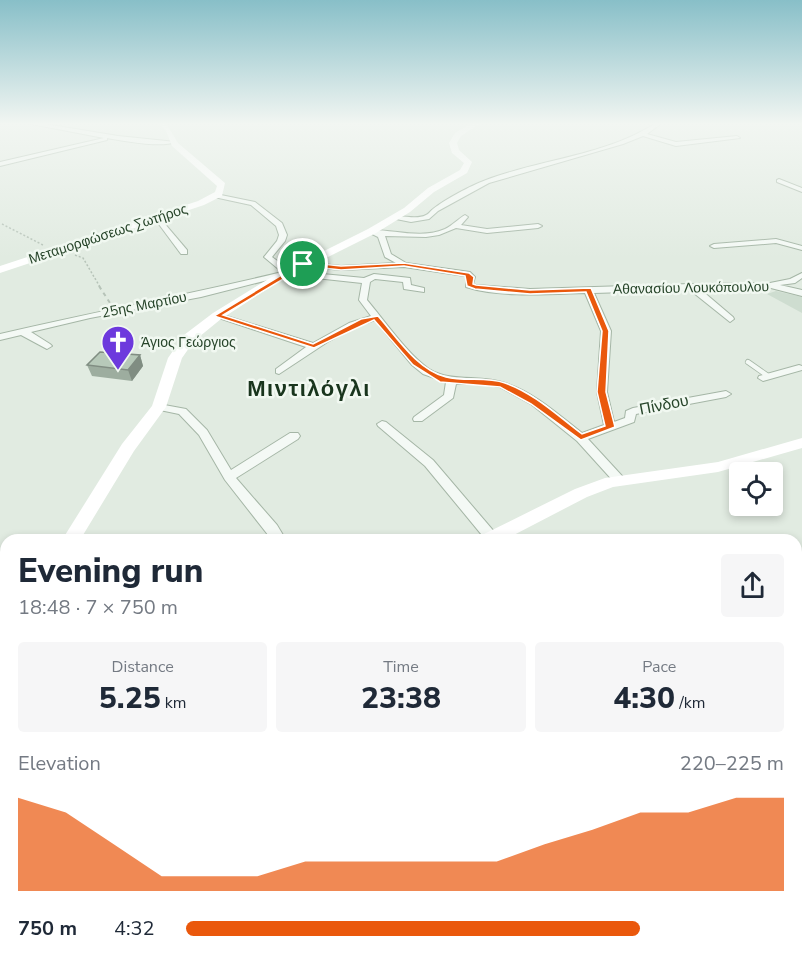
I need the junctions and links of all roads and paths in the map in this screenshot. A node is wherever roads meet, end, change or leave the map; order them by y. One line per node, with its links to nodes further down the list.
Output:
1 (203, 168): 6 (street)
2 (467, 168): 9 (street)
3 (529, 168): 9 (street)
4 (779, 181): 5 (street)
5 (802, 190)
6 (216, 196): 8 (street, Μεταμορφώσεως Σωτήρος); 21 (street)
7 (465, 217): 11 (street)
8 (157, 218): 16 (street, Μεταμορφώσεως Σωτήρος); 17 (street)
9 (394, 218): 13 (street)
10 (2, 224): 16 (path)
11 (457, 226): 12 (street); 13 (street)
12 (538, 226)
13 (376, 233): 18 (street); 19 (street)
14 (714, 246): 15 (street)
15 (802, 248)
16 (61, 249): 20 (street, Μεταμορφώσεως Σωτήρος); 29 (path)
17 (184, 252)
18 (303, 264): 19 (street, Αθανασίου Λουκόπουλου); 21 (street)
19 (404, 264): 26 (street, Αθανασίου Λουκόπουλου)
20 (0, 270)
21 (288, 273): 23 (street, 25ης Μαρτίου); 29 (street, 25ης Μαρτίου); 30 (street)
22 (802, 275): 24 (street)
23 (366, 281): 27 (street, 25ης Μαρτίου); 31 (street)
24 (766, 285): 25 (street, Αθανασίου Λουκόπουλου); 28 (street, Αθανασίου Λουκόπουλου)
25 (691, 286): 26 (street, Αθανασίου Λουκόπουλου); 32 (street)
26 (588, 289): 46 (street)
27 (421, 290)
28 (802, 293)
29 (114, 310): 33 (street, 25ης Μαρτίου)
30 (218, 316): 36 (street); 43 (street)
31 (376, 317): 36 (street); 41 (street)
32 (730, 319)
33 (22, 331): 34 (street, 25ης Μαρτίου); 35 (street)
34 (0, 337)
35 (47, 346)
36 (314, 346): 39 (street)
37 (748, 362): 40 (lane)
38 (801, 368): 40 (street)
39 (279, 371)
40 (766, 377)
41 (451, 381): 44 (street); 48 (street)
42 (726, 394): 46 (street, Πίνδου)
43 (159, 407): 50 (street); 52 (street)
44 (418, 419)
45 (382, 424): 54 (street)
46 (610, 427): 48 (street)
47 (294, 436): 50 (street)
48 (581, 438): 51 (street)
49 (802, 443): 51 (street)
50 (229, 477): 53 (street)
51 (619, 480): 55 (street)
52 (75, 534)
53 (276, 534)
54 (490, 534)
55 (502, 534)

